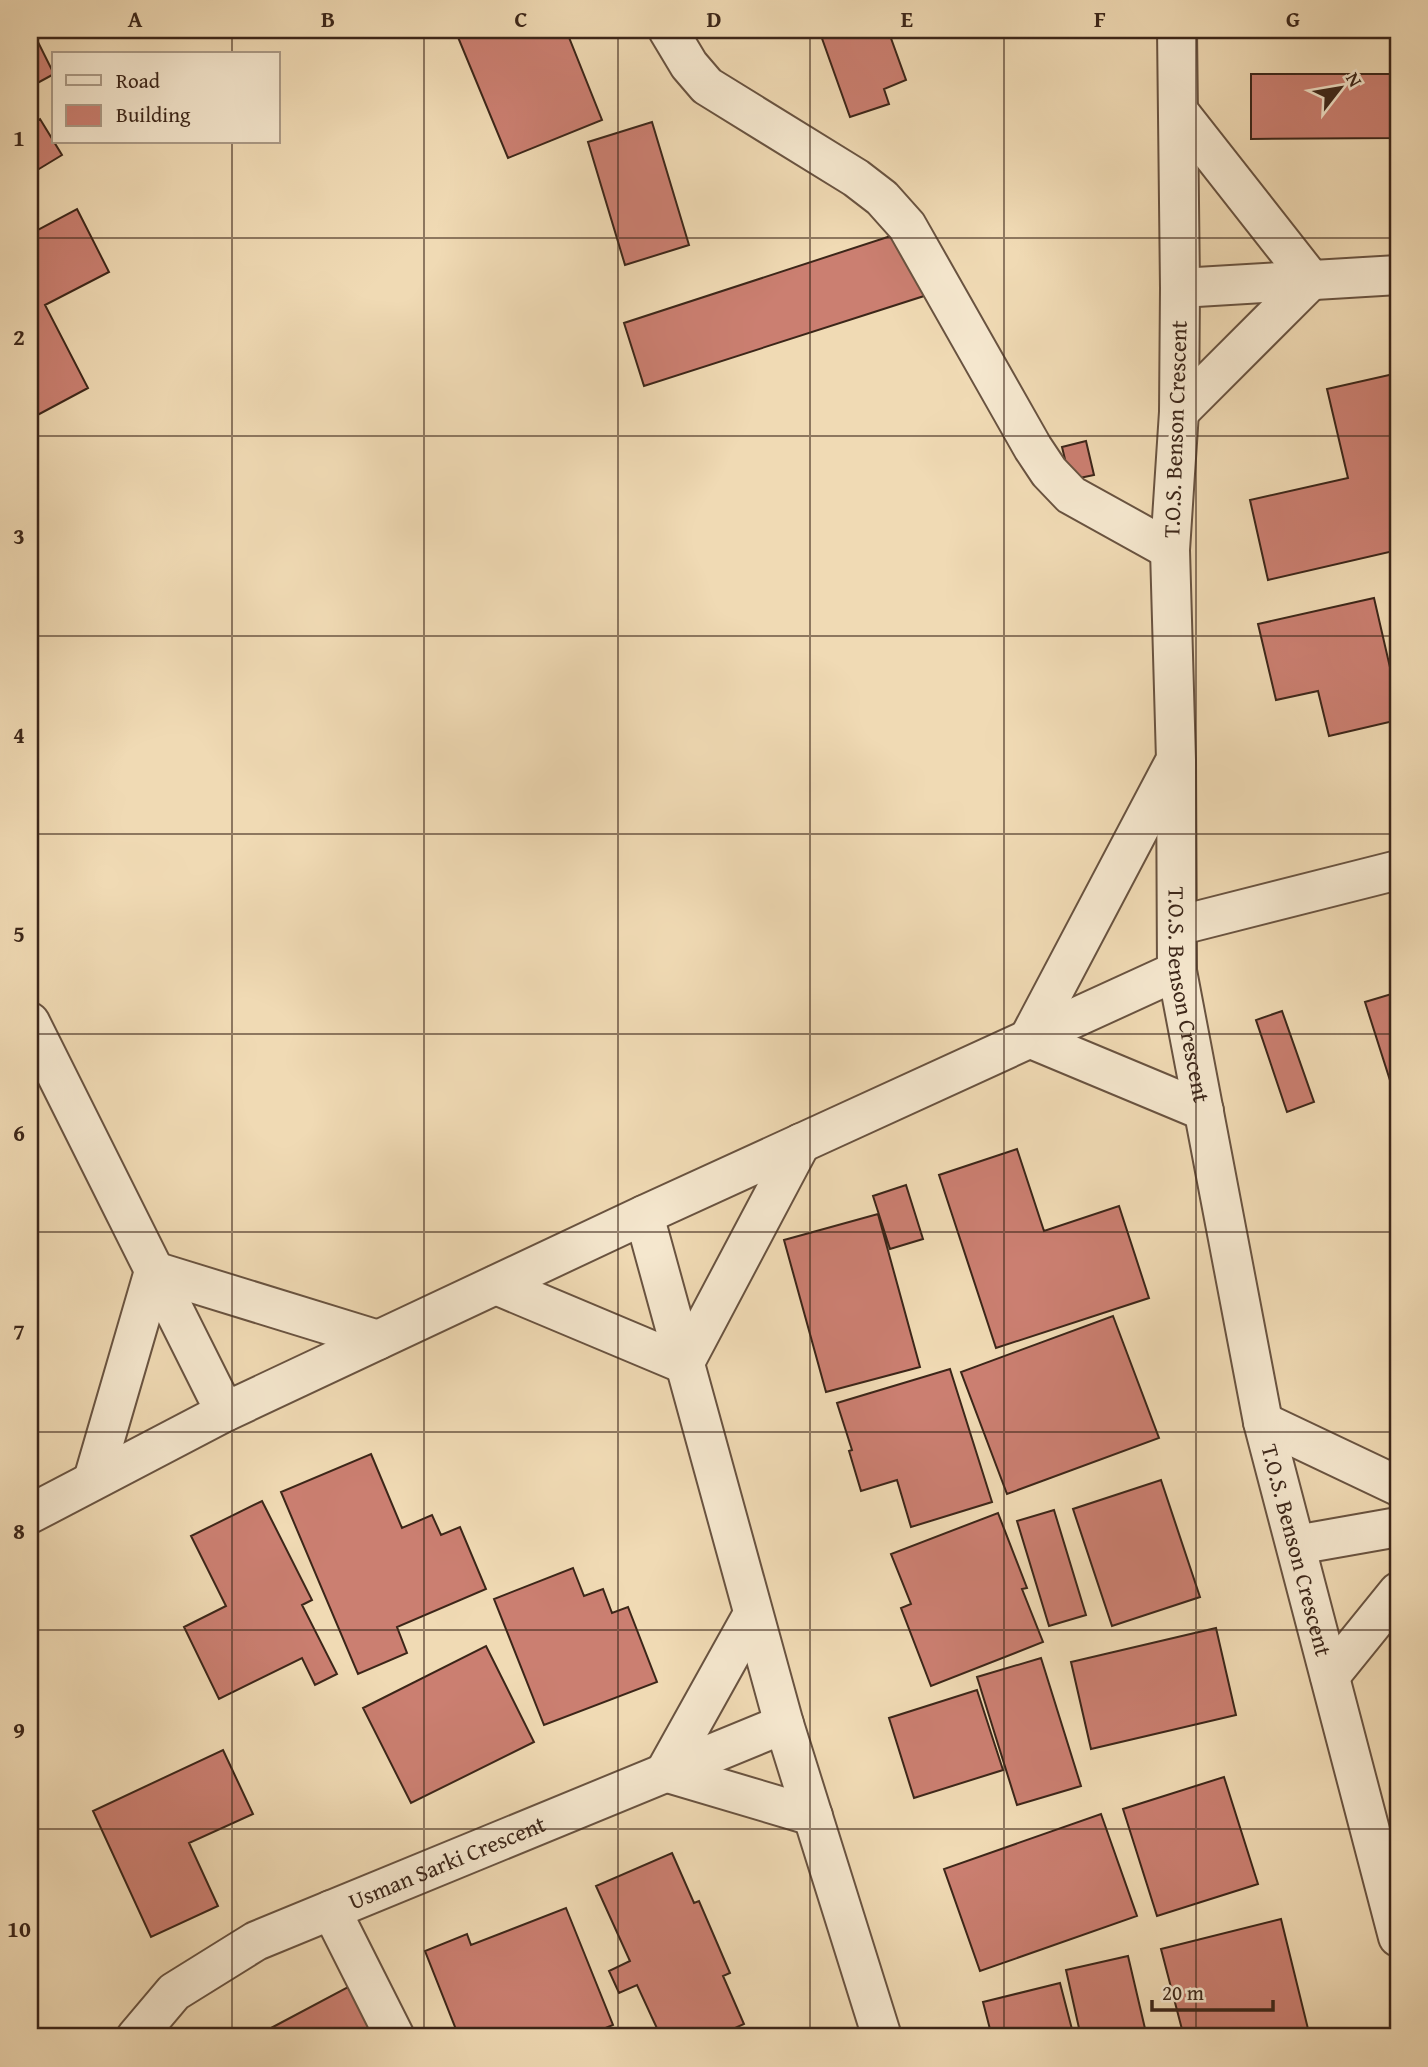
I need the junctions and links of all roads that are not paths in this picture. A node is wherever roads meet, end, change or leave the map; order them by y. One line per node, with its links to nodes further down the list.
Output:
1 (668, 30): 8 (street)
2 (1177, 30): 3 (street, T.O.S. Benson Crescent)
3 (1179, 112): 5 (street); 6 (street, T.O.S. Benson Crescent)
4 (1398, 275): 5 (street)
5 (1311, 281): 6 (street); 7 (street)
6 (1180, 288): 7 (street, T.O.S. Benson Crescent)
7 (1179, 412): 8 (street, T.O.S. Benson Crescent)
8 (1170, 550): 9 (street, T.O.S. Benson Crescent)
9 (1176, 760): 11 (street, T.O.S. Benson Crescent); 14 (street)
10 (1398, 870): 11 (street)
11 (1177, 926): 12 (street, T.O.S. Benson Crescent)
12 (1177, 971): 14 (street); 15 (street, T.O.S. Benson Crescent)
13 (30, 1023): 18 (street)
14 (1030, 1038): 15 (street); 16 (street)
15 (1204, 1111): 23 (street, T.O.S. Benson Crescent)
16 (801, 1143): 17 (street); 21 (street)
17 (644, 1215): 19 (street); 21 (street)
18 (154, 1270): 20 (street); 22 (street); 24 (street)
19 (496, 1285): 20 (street); 21 (street)
20 (378, 1340): 22 (street)
21 (684, 1364): 30 (street)
22 (225, 1412): 24 (street)
23 (1264, 1423): 25 (street); 28 (street, T.O.S. Benson Crescent)
24 (93, 1480): 26 (street)
25 (1398, 1486)
26 (30, 1514)
27 (1398, 1527): 28 (street)
28 (1296, 1545): 31 (street, T.O.S. Benson Crescent)
29 (1398, 1592): 31 (street)
30 (753, 1614): 32 (street); 33 (street)
31 (1330, 1676): 36 (street, T.O.S. Benson Crescent)
32 (784, 1724): 33 (street, Usman Sarki Crescent); 34 (street)
33 (666, 1772): 34 (street); 35 (street, Usman Sarki Crescent)
34 (813, 1816): 39 (street)
35 (331, 1910): 37 (street, Usman Sarki Crescent); 38 (street)
36 (1398, 1937)
37 (136, 2037)
38 (395, 2037)
39 (882, 2037)

